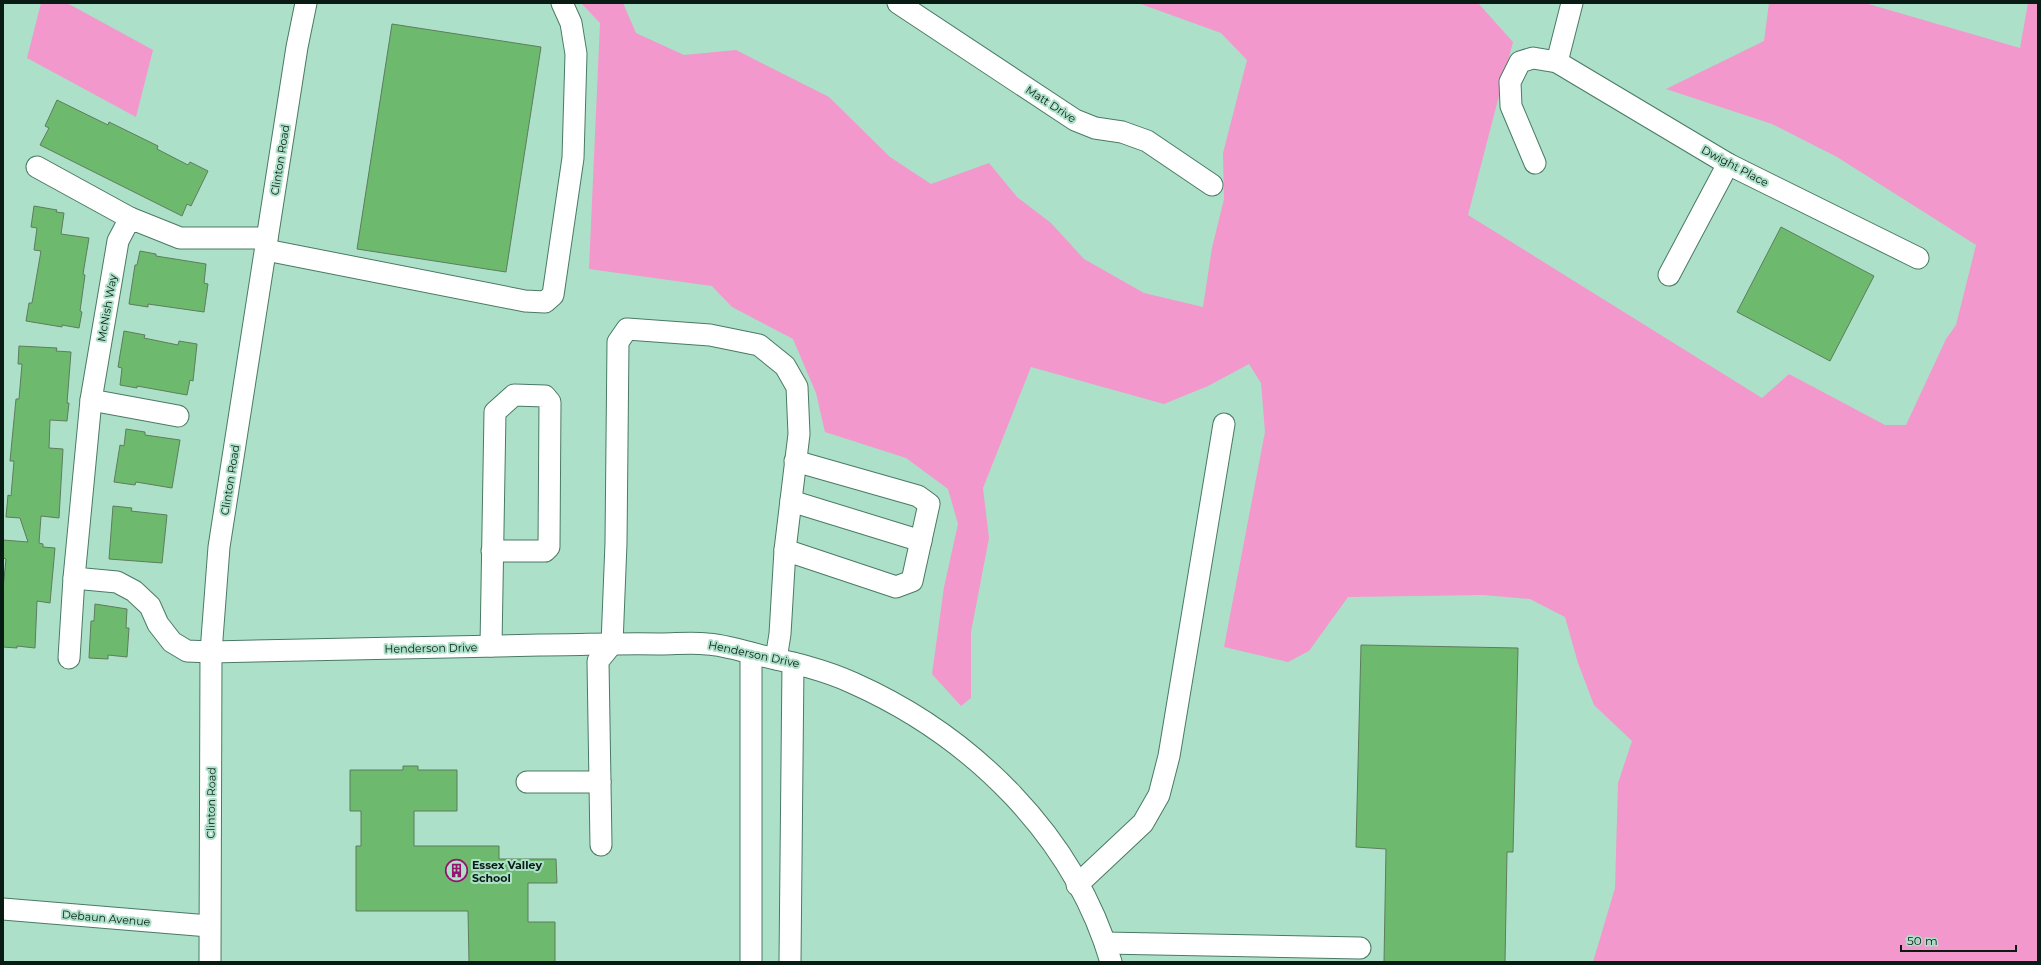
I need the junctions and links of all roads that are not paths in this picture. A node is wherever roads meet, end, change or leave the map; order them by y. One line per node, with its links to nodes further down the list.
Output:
1 (306, 3): 11 (street, Clinton Road)
2 (562, 3): 11 (street)
3 (898, 3): 9 (street, Matt Drive)
4 (1572, 3): 5 (street)
5 (1558, 62): 6 (street); 7 (street, Dwight Place)
6 (1535, 163)
7 (1728, 164): 12 (street, Dwight Place); 13 (street)
8 (37, 167): 10 (street)
9 (1212, 185)
10 (130, 218): 11 (street); 14 (street, McNish Way)
11 (267, 244): 25 (street, Clinton Road)
12 (1918, 258)
13 (1669, 275)
14 (91, 400): 15 (street); 22 (street, McNish Way)
15 (178, 416)
16 (1224, 424): 32 (street)
17 (795, 461): 18 (street); 19 (street); 23 (street)
18 (790, 501): 19 (street); 20 (street)
19 (921, 541): 20 (street)
20 (785, 550): 28 (street)
21 (492, 551): 21 (street); 24 (street)
22 (74, 578): 25 (street); 27 (street, McNish Way)
23 (612, 644): 24 (street, Henderson Drive); 26 (street, Henderson Drive); 30 (street)
24 (491, 646): 25 (street, Henderson Drive)
25 (211, 652): 34 (street, Clinton Road)
26 (752, 653): 28 (street, Henderson Drive); 39 (street)
27 (69, 658)
28 (784, 661): 32 (street, Henderson Drive); 40 (street)
29 (526, 782): 30 (street)
30 (600, 782): 31 (street)
31 (601, 845)
32 (1077, 885): 36 (street, Henderson Drive)
33 (3, 909): 34 (street, Debaun Avenue)
34 (209, 926): 38 (street, Clinton Road)
35 (1360, 948): 37 (street)
36 (1108, 953): 37 (street)
37 (1203, 953)
38 (210, 962)
39 (751, 962)
40 (790, 962)

